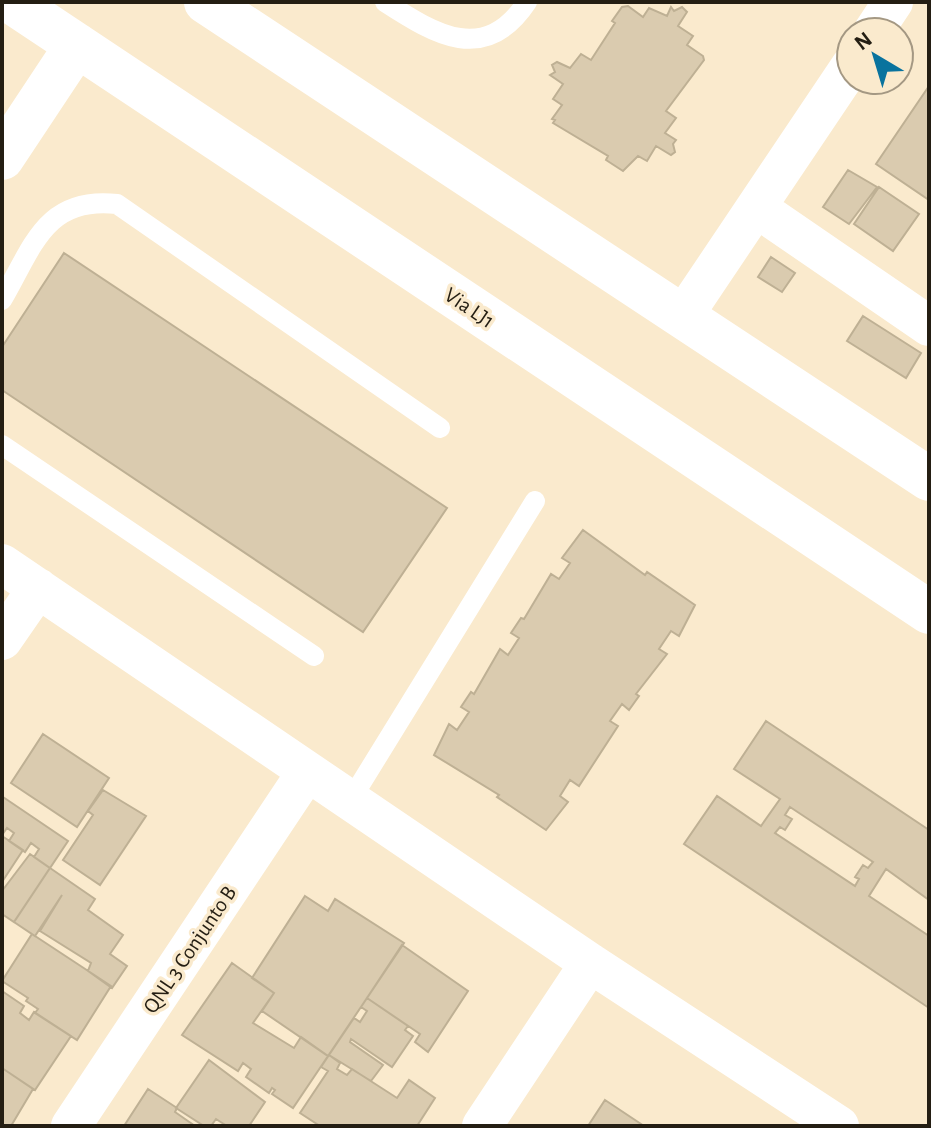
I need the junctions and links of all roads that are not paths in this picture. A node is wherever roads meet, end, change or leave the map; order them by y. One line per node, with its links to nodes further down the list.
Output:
1 (12, 2): 5 (main road, Via LJ1)
2 (206, 2): 10 (main road)
3 (385, 2): 4 (lane)
4 (527, 2)
5 (77, 45): 7 (main road); 18 (main road, Via LJ1)
6 (835, 90): 8 (street)
7 (2, 158)
8 (757, 208): 10 (street); 11 (street)
9 (2, 300): 12 (lane)
10 (683, 316): 14 (main road)
11 (929, 326)
12 (440, 428)
13 (2, 445): 20 (lane)
14 (929, 479)
15 (535, 501): 22 (lane)
16 (2, 564): 17 (street)
17 (38, 588): 19 (street); 21 (street)
18 (929, 612)
19 (2, 640)
20 (314, 656)
21 (307, 772): 22 (street); 24 (street, QNL 3 Conjunto B)
22 (350, 801): 23 (street)
23 (590, 963): 25 (street); 26 (street)
24 (71, 1126)
25 (482, 1126)
26 (839, 1126)

